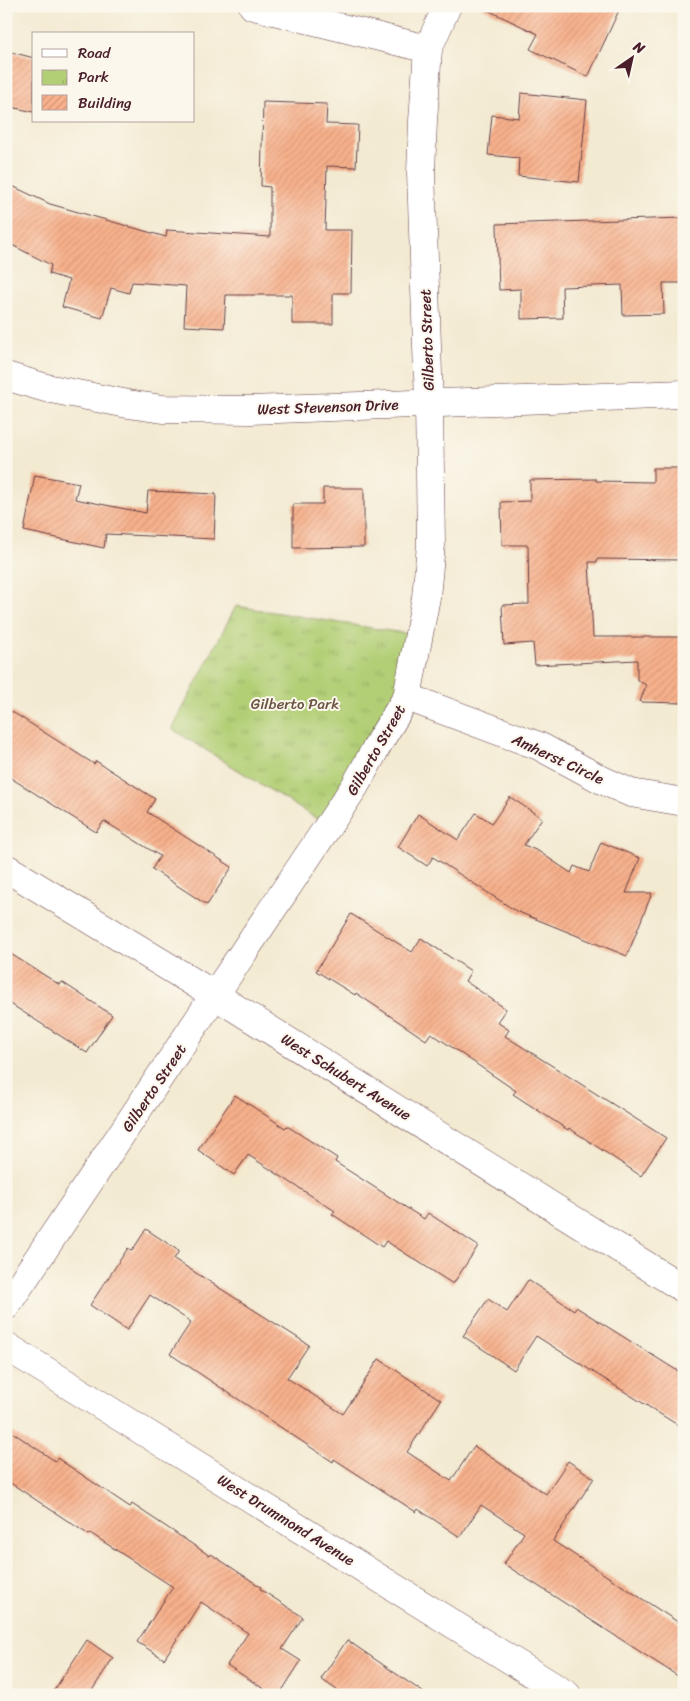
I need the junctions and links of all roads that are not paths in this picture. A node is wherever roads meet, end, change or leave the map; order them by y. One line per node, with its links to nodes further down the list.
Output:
1 (253, 6): 3 (street)
2 (447, 6): 3 (street, Gilberto Street)
3 (428, 49): 6 (street, Gilberto Street)
4 (6, 376): 6 (street, West Stevenson Drive)
5 (684, 394): 6 (street, West Stevenson Drive)
6 (429, 403): 7 (street, Gilberto Street)
7 (407, 697): 8 (street, Amherst Circle); 10 (street, Gilberto Street)
8 (684, 802)
9 (6, 868): 10 (street, West Schubert Avenue)
10 (216, 996): 11 (street, West Schubert Avenue); 12 (street, Gilberto Street)
11 (684, 1288)
12 (6, 1306)
13 (6, 1346): 14 (street, West Drummond Avenue)
14 (567, 1695)

